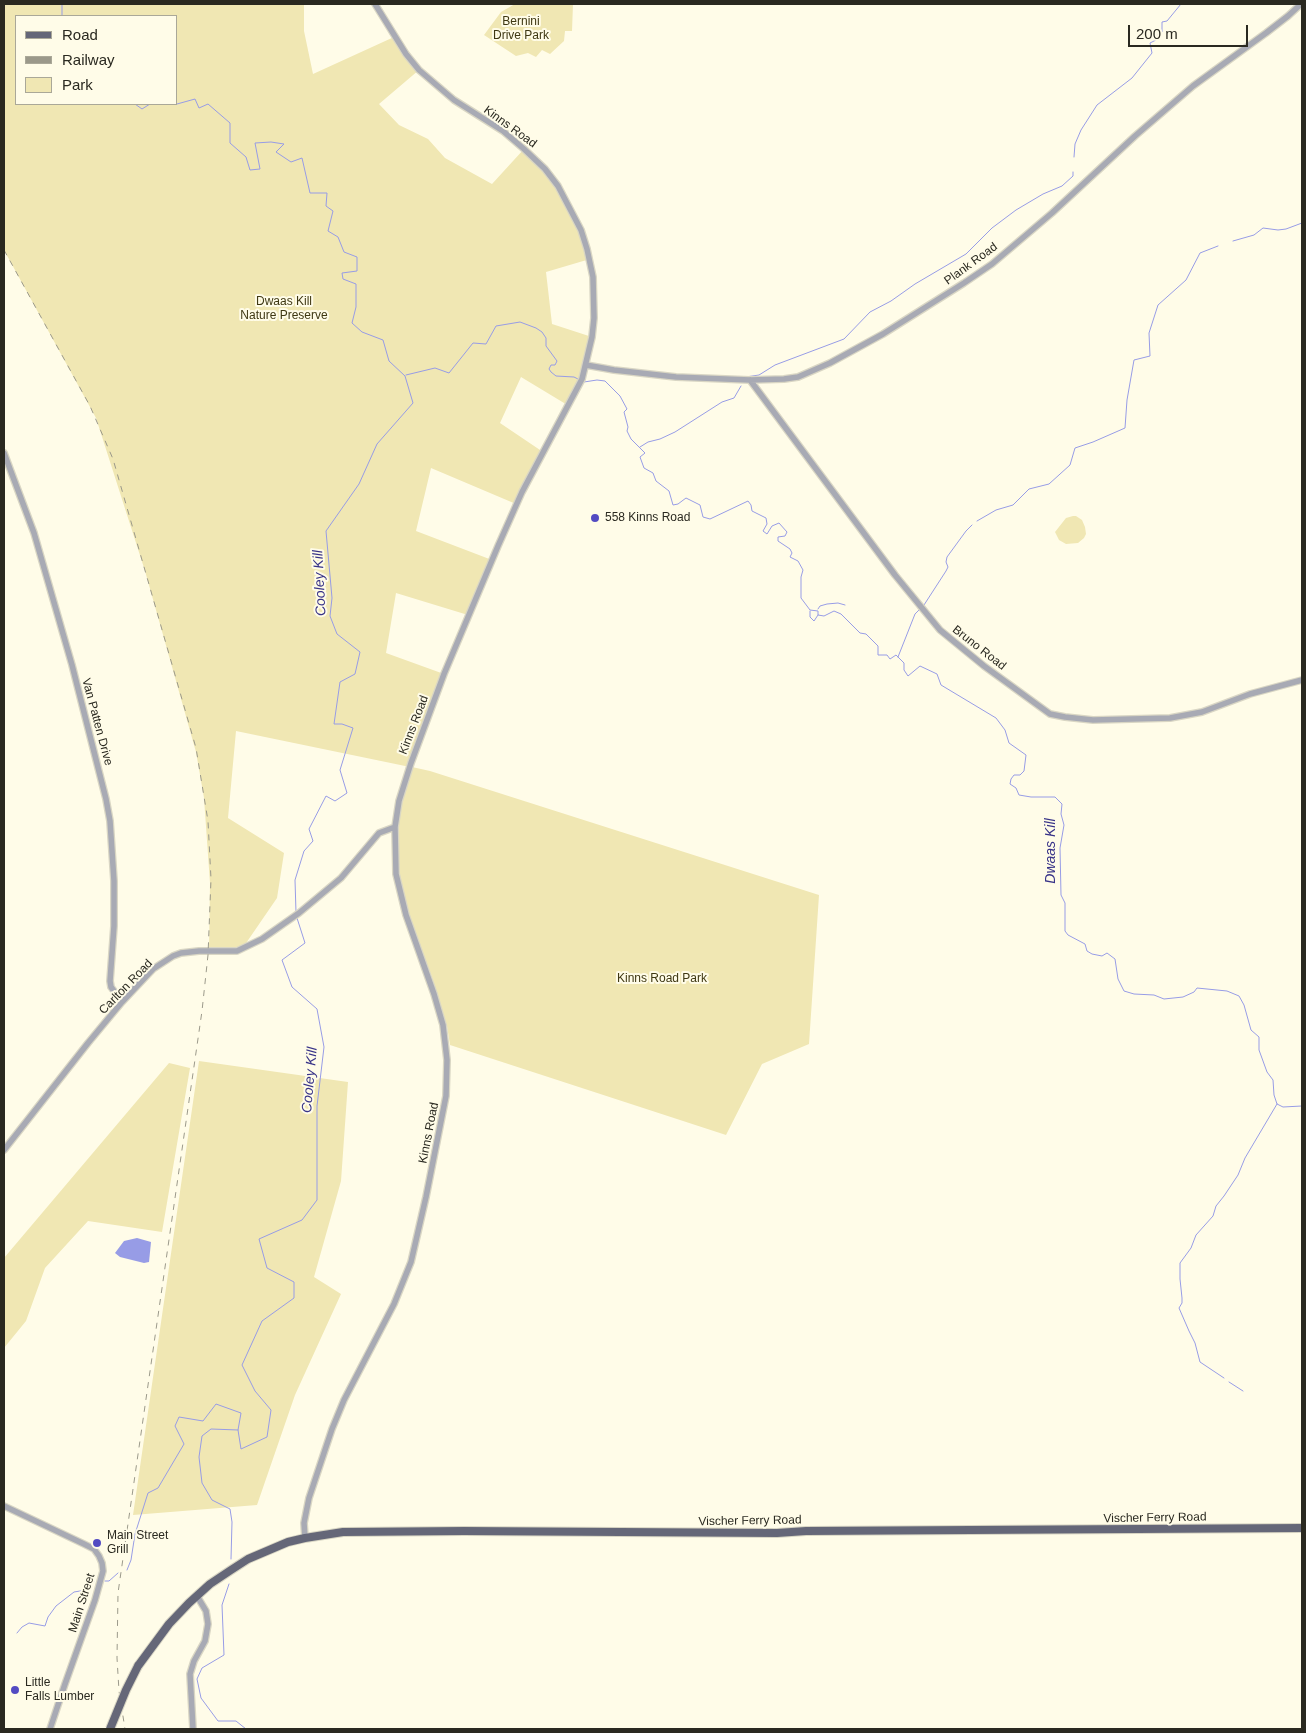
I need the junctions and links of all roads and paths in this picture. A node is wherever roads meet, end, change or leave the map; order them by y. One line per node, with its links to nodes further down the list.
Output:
1 (375, 4): 3 (street, Kinns Road)
2 (1301, 4): 4 (street, Plank Road)
3 (586, 365): 4 (street, Plank Road); 7 (street, Kinns Road)
4 (750, 380): 6 (street, Bruno Road)
5 (4, 453): 8 (street, Van Patten Drive)
6 (1302, 680)
7 (395, 827): 8 (street, Carlton Road); 12 (street, Kinns Road)
8 (122, 1002): 9 (street, Carlton Road)
9 (4, 1150)
10 (4, 1506): 14 (street, Main Street)
11 (1302, 1528): 12 (main road, Vischer Ferry Road)
12 (304, 1538): 13 (main road, Vischer Ferry Road)
13 (197, 1596): 15 (main road, Vischer Ferry Road, bridge); 16 (street)
14 (50, 1729)
15 (110, 1729)
16 (193, 1729)

